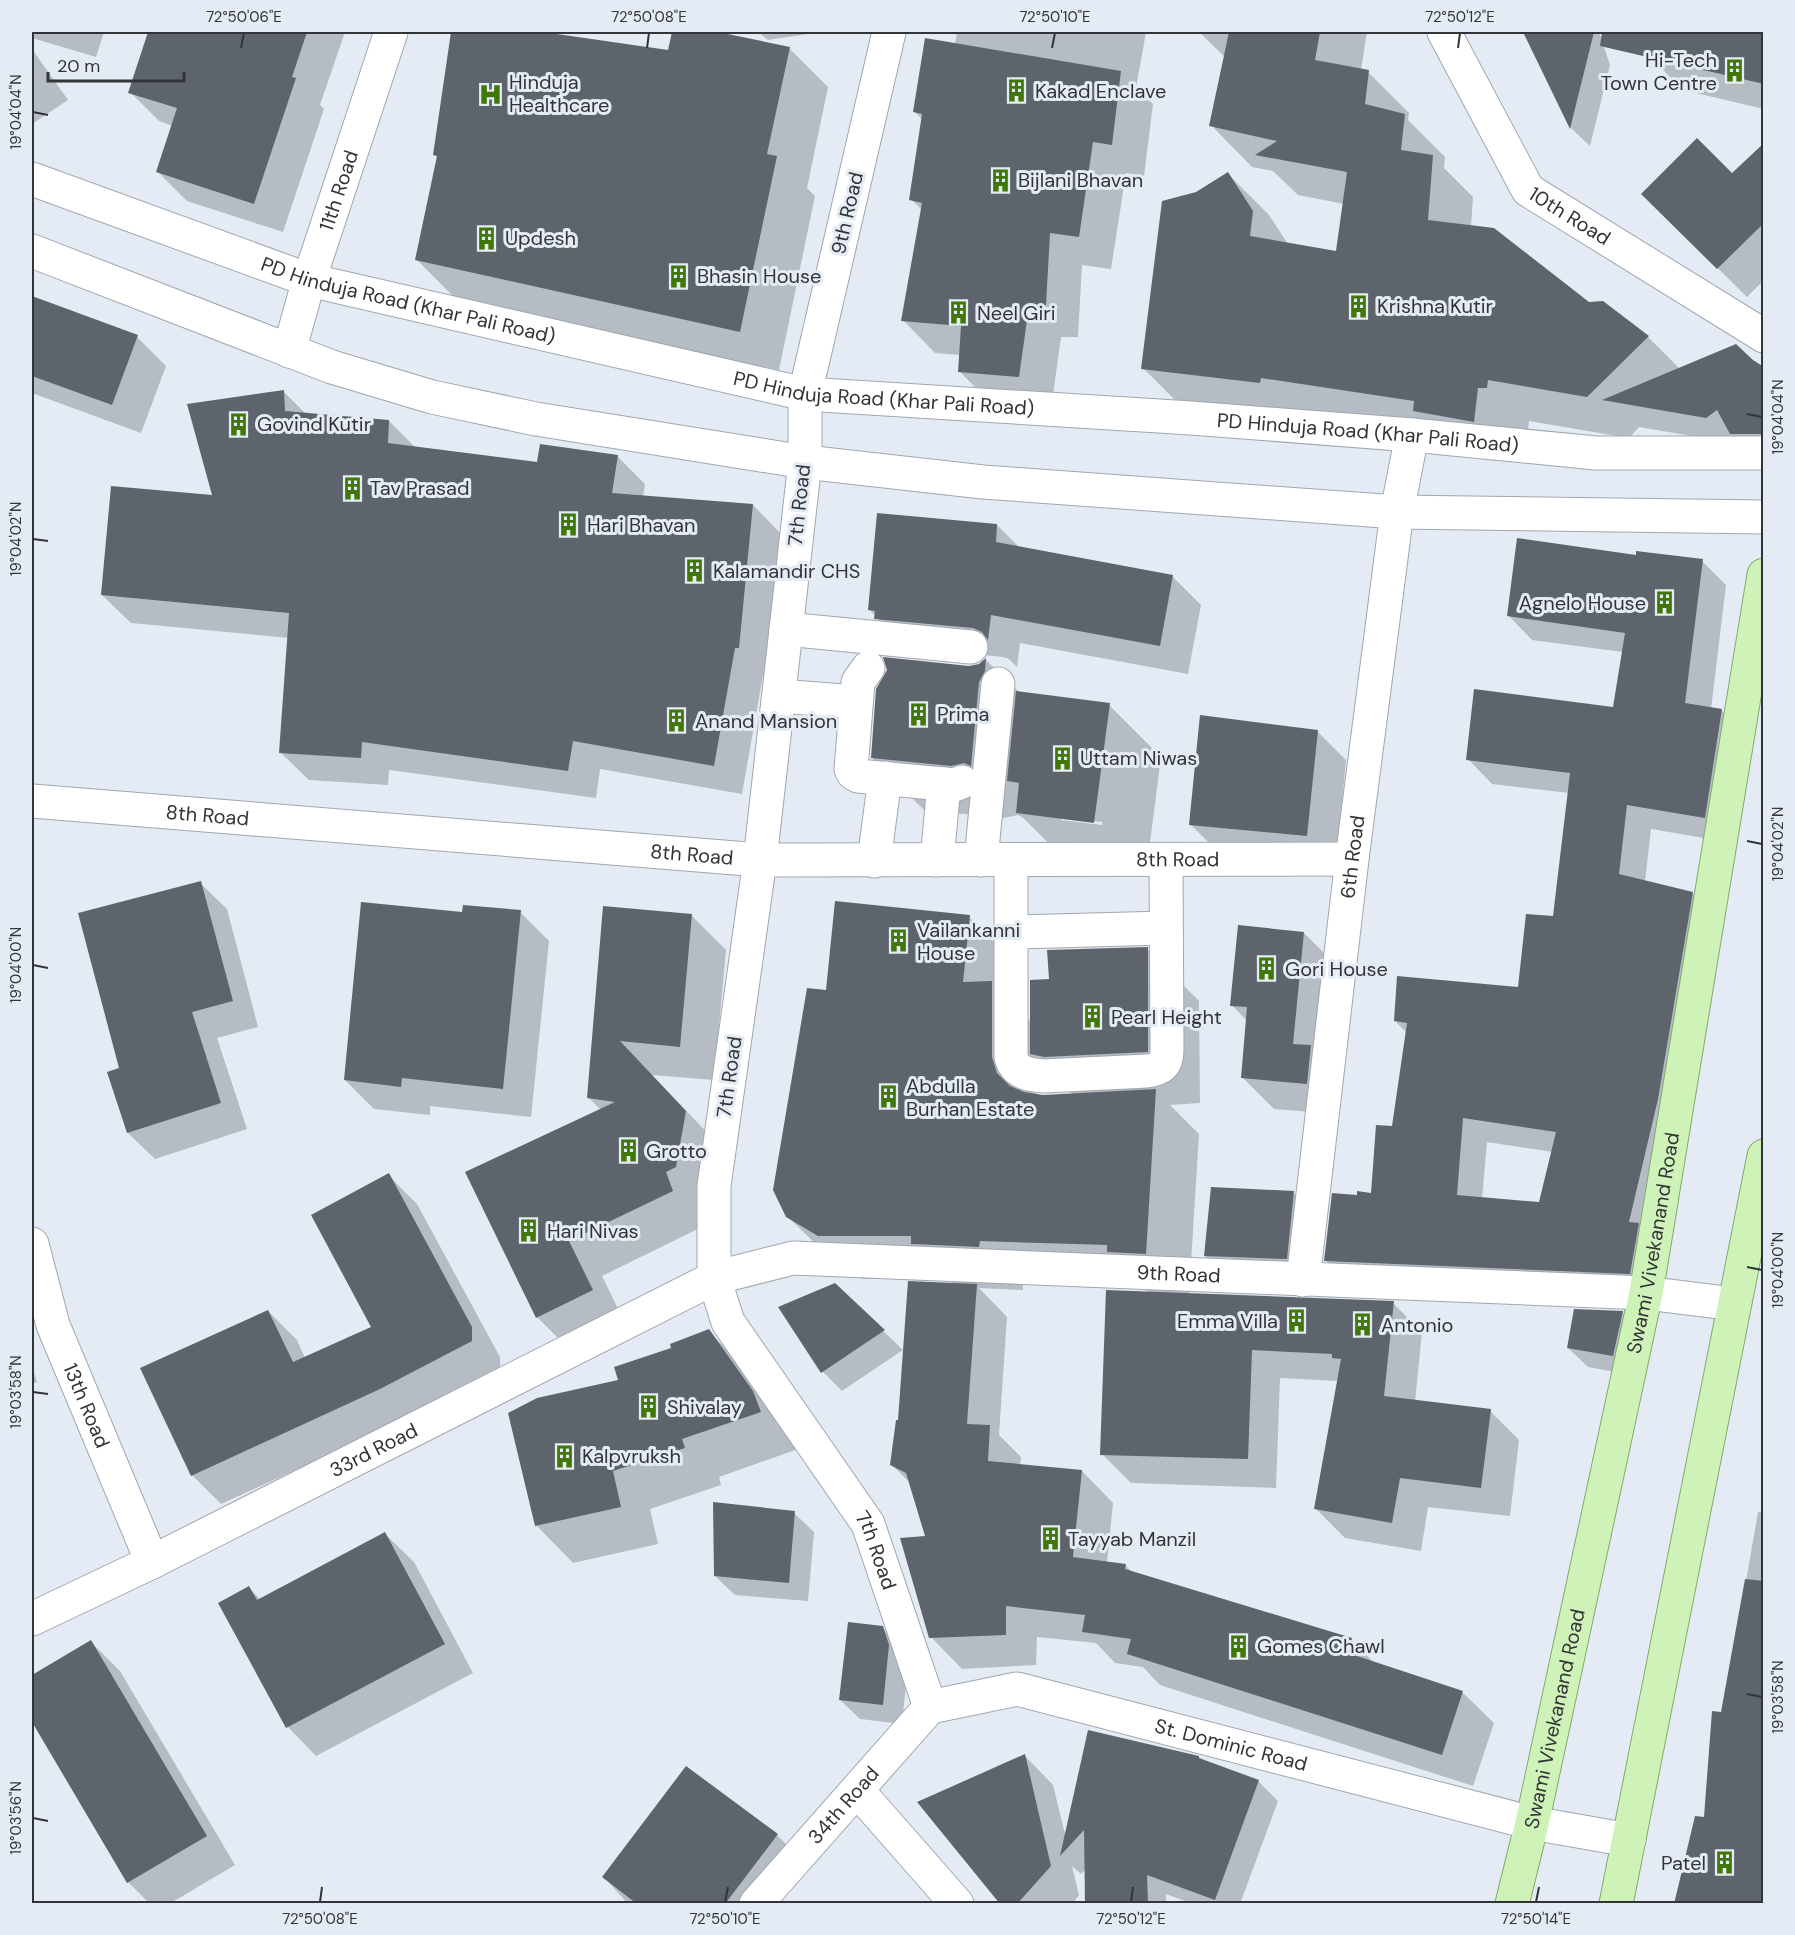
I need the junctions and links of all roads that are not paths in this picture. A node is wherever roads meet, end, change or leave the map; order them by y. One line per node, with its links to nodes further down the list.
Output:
1 (392, 32): 6 (street, 11th Road)
2 (889, 32): 9 (street, 9th Road)
3 (1444, 32): 7 (street, 10th Road)
4 (32, 180): 6 (street, PD Hinduja Road (Khar Pali Road))
5 (32, 250): 8 (street)
6 (309, 280): 8 (street, 11th Road); 9 (street, PD Hinduja Road (Khar Pali Road))
7 (1764, 336)
8 (289, 351): 12 (street)
9 (805, 394): 10 (street, PD Hinduja Road (Khar Pali Road)); 12 (street, 7th Road)
10 (1412, 435): 11 (street, PD Hinduja Road (Khar Pali Road)); 13 (street, 6th Road)
11 (1764, 453)
12 (805, 462): 13 (street); 16 (street, 7th Road)
13 (1397, 512): 14 (street); 23 (street, 6th Road)
14 (1764, 517)
15 (1764, 575): 35 (main road, Swami Vivekanand Road)
16 (786, 629): 17 (street); 19 (street, 7th Road)
17 (971, 647)
18 (998, 684): 20 (street)
19 (780, 686): 21 (street); 27 (street, 7th Road)
20 (971, 774): 21 (street); 24 (street); 25 (street)
21 (885, 778): 28 (street)
22 (32, 801): 27 (street, 8th Road)
23 (1352, 859): 26 (street, 8th Road); 34 (street, 6th Road)
24 (937, 860): 25 (street, 8th Road); 28 (street, 8th Road)
25 (996, 860): 26 (street, 8th Road); 30 (street)
26 (1166, 860): 29 (street)
27 (760, 861): 28 (street, 8th Road); 33 (street, 7th Road)
28 (874, 861)
29 (1166, 928): 30 (street); 30 (street)
30 (1012, 932)
31 (1764, 1156): 36 (main road)
32 (32, 1244): 37 (street, 13th Road)
33 (714, 1278): 34 (street, 9th Road); 37 (street, 33rd Road); 39 (street, 7th Road)
34 (1303, 1280): 35 (street, 9th Road)
35 (1646, 1293): 36 (street, 9th Road); 41 (main road, Swami Vivekanand Road)
36 (1734, 1304): 42 (main road)
37 (152, 1562): 38 (street, 33rd Road)
38 (32, 1619)
39 (930, 1707): 40 (street, 34th Road); 41 (street, St. Dominic Road)
40 (857, 1790): 43 (street, 34th Road); 44 (street)
41 (1532, 1823): 42 (street, St. Dominic Road); 45 (main road, Swami Vivekanand Road)
42 (1629, 1840): 46 (main road)
43 (756, 1904)
44 (957, 1904)
45 (1512, 1904)
46 (1616, 1904)

